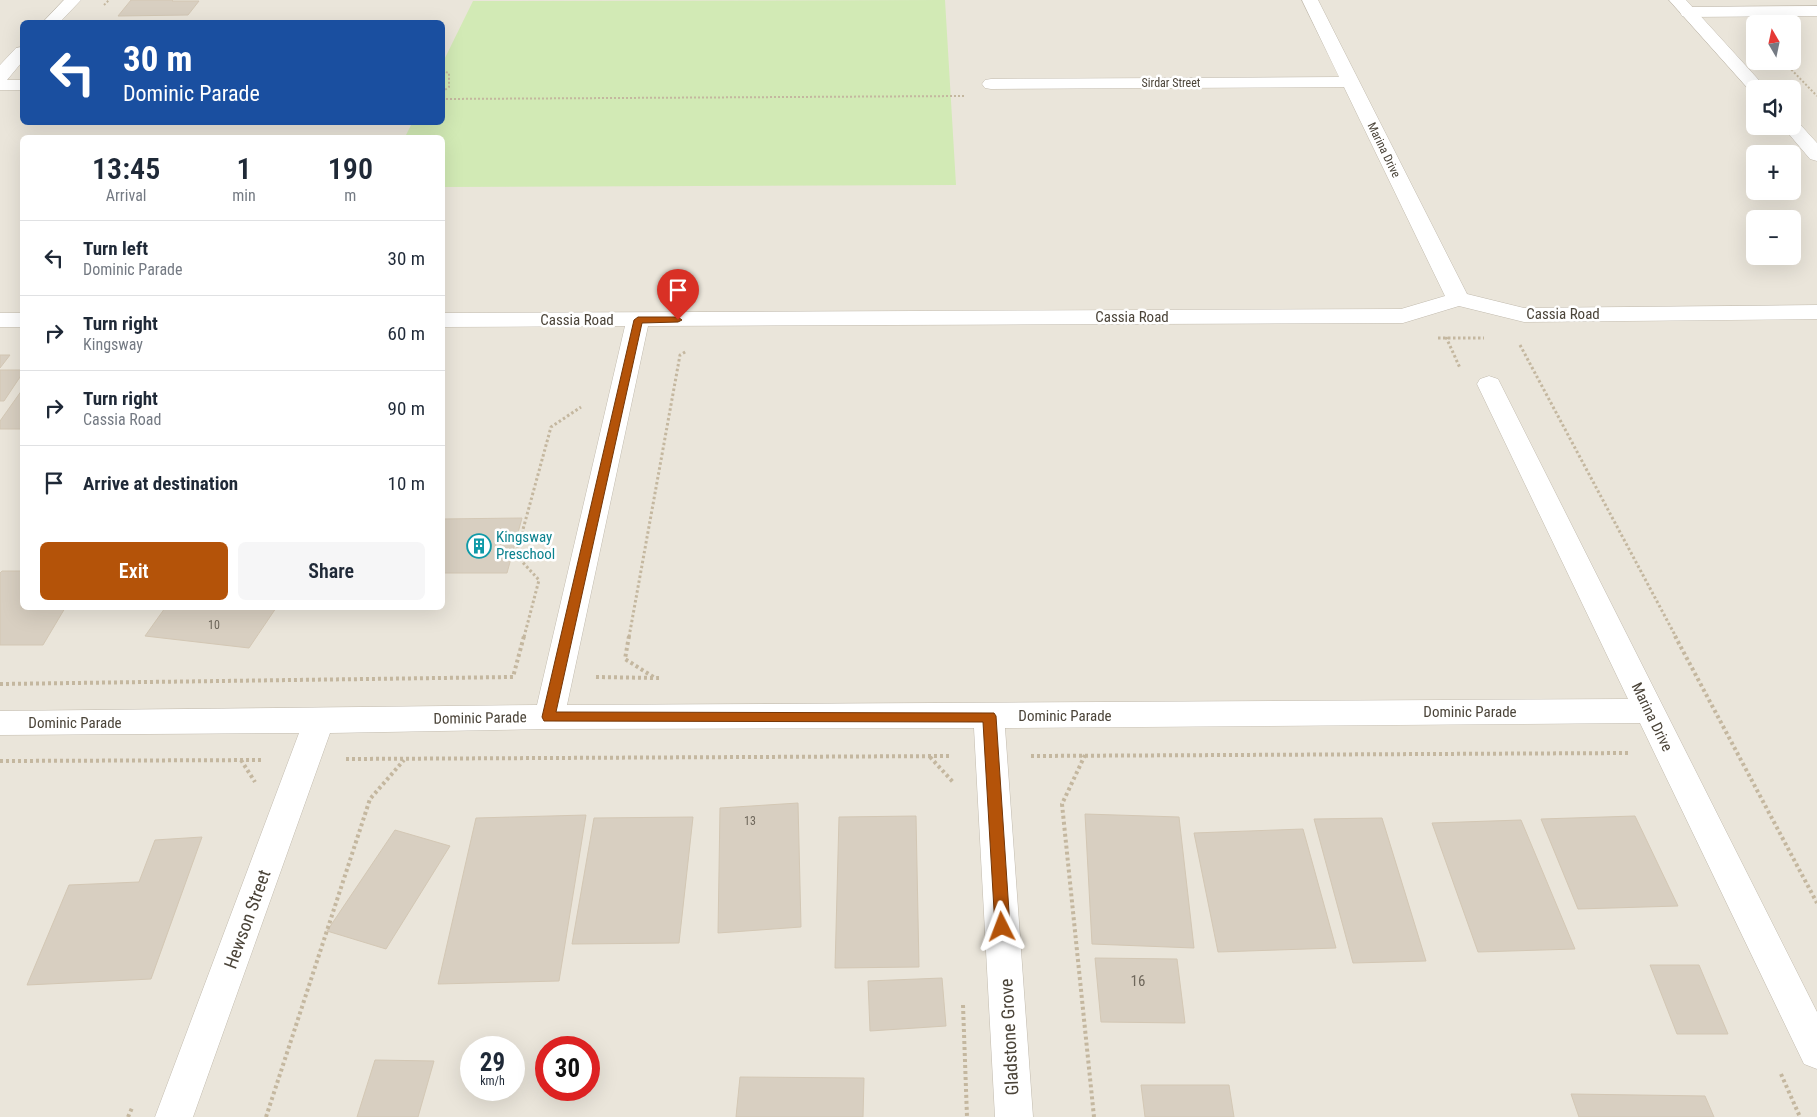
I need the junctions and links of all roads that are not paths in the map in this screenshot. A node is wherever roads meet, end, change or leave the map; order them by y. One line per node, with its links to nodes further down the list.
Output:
1 (73, 0): 5 (street)
2 (1310, 0): 9 (street, Marina Drive)
3 (1682, 6): 4 (street); 8 (street)
4 (1817, 12)
5 (53, 20)
6 (20, 54): 7 (street)
7 (0, 76)
8 (1750, 80)
9 (1351, 82): 10 (street, Sirdar Street); 15 (street, Marina Drive)
10 (991, 84)
11 (0, 85): 12 (street)
12 (20, 85)
13 (1800, 135): 14 (street)
14 (1817, 154)
15 (1458, 299): 16 (street, Cassia Road); 20 (street, Cassia Road)
16 (1817, 312)
17 (0, 320): 18 (street)
18 (20, 320)
19 (445, 320): 20 (street, Cassia Road)
20 (638, 320): 24 (street)
21 (1489, 384): 22 (street, Marina Drive)
22 (1649, 711): 23 (street, Dominic Parade); 27 (street, Marina Drive)
23 (989, 716): 24 (street, Dominic Parade); 29 (street, Gladstone Grove)
24 (548, 717): 25 (street, Dominic Parade)
25 (319, 721): 26 (street, Dominic Parade); 28 (street, Hewson Street)
26 (0, 723)
27 (1817, 1050)
28 (174, 1117)
29 (1014, 1117)

